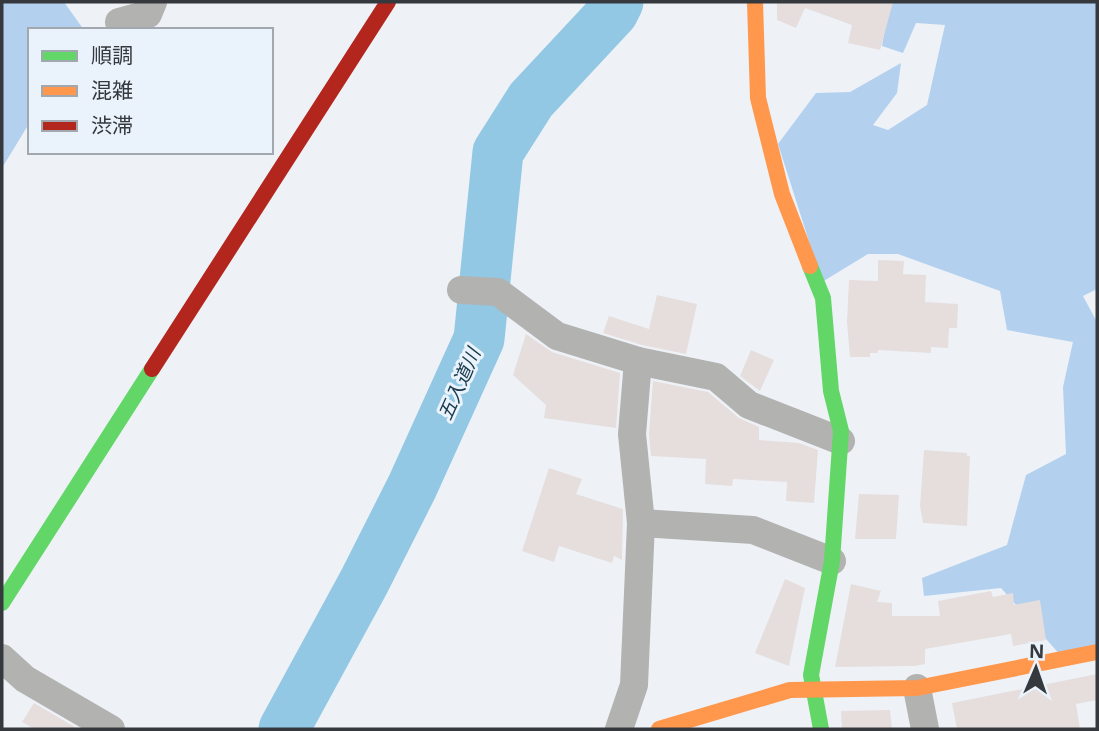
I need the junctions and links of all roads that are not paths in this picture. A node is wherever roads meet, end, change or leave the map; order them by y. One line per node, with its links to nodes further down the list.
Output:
1 (153, 2): 4 (street)
2 (388, 2): 10 (street)
3 (755, 2): 7 (street)
4 (119, 22)
5 (461, 290): 6 (street)
6 (638, 362): 7 (street); 8 (street)
7 (841, 441): 9 (street)
8 (641, 523): 9 (street); 17 (street)
9 (832, 561): 14 (street)
10 (2, 603)
11 (1097, 652): 13 (street)
12 (2, 658): 16 (street)
13 (918, 688): 14 (street); 15 (street)
14 (812, 689): 18 (street); 19 (street)
15 (920, 725)
16 (111, 729)
17 (620, 729)
18 (659, 729)
19 (821, 729)

